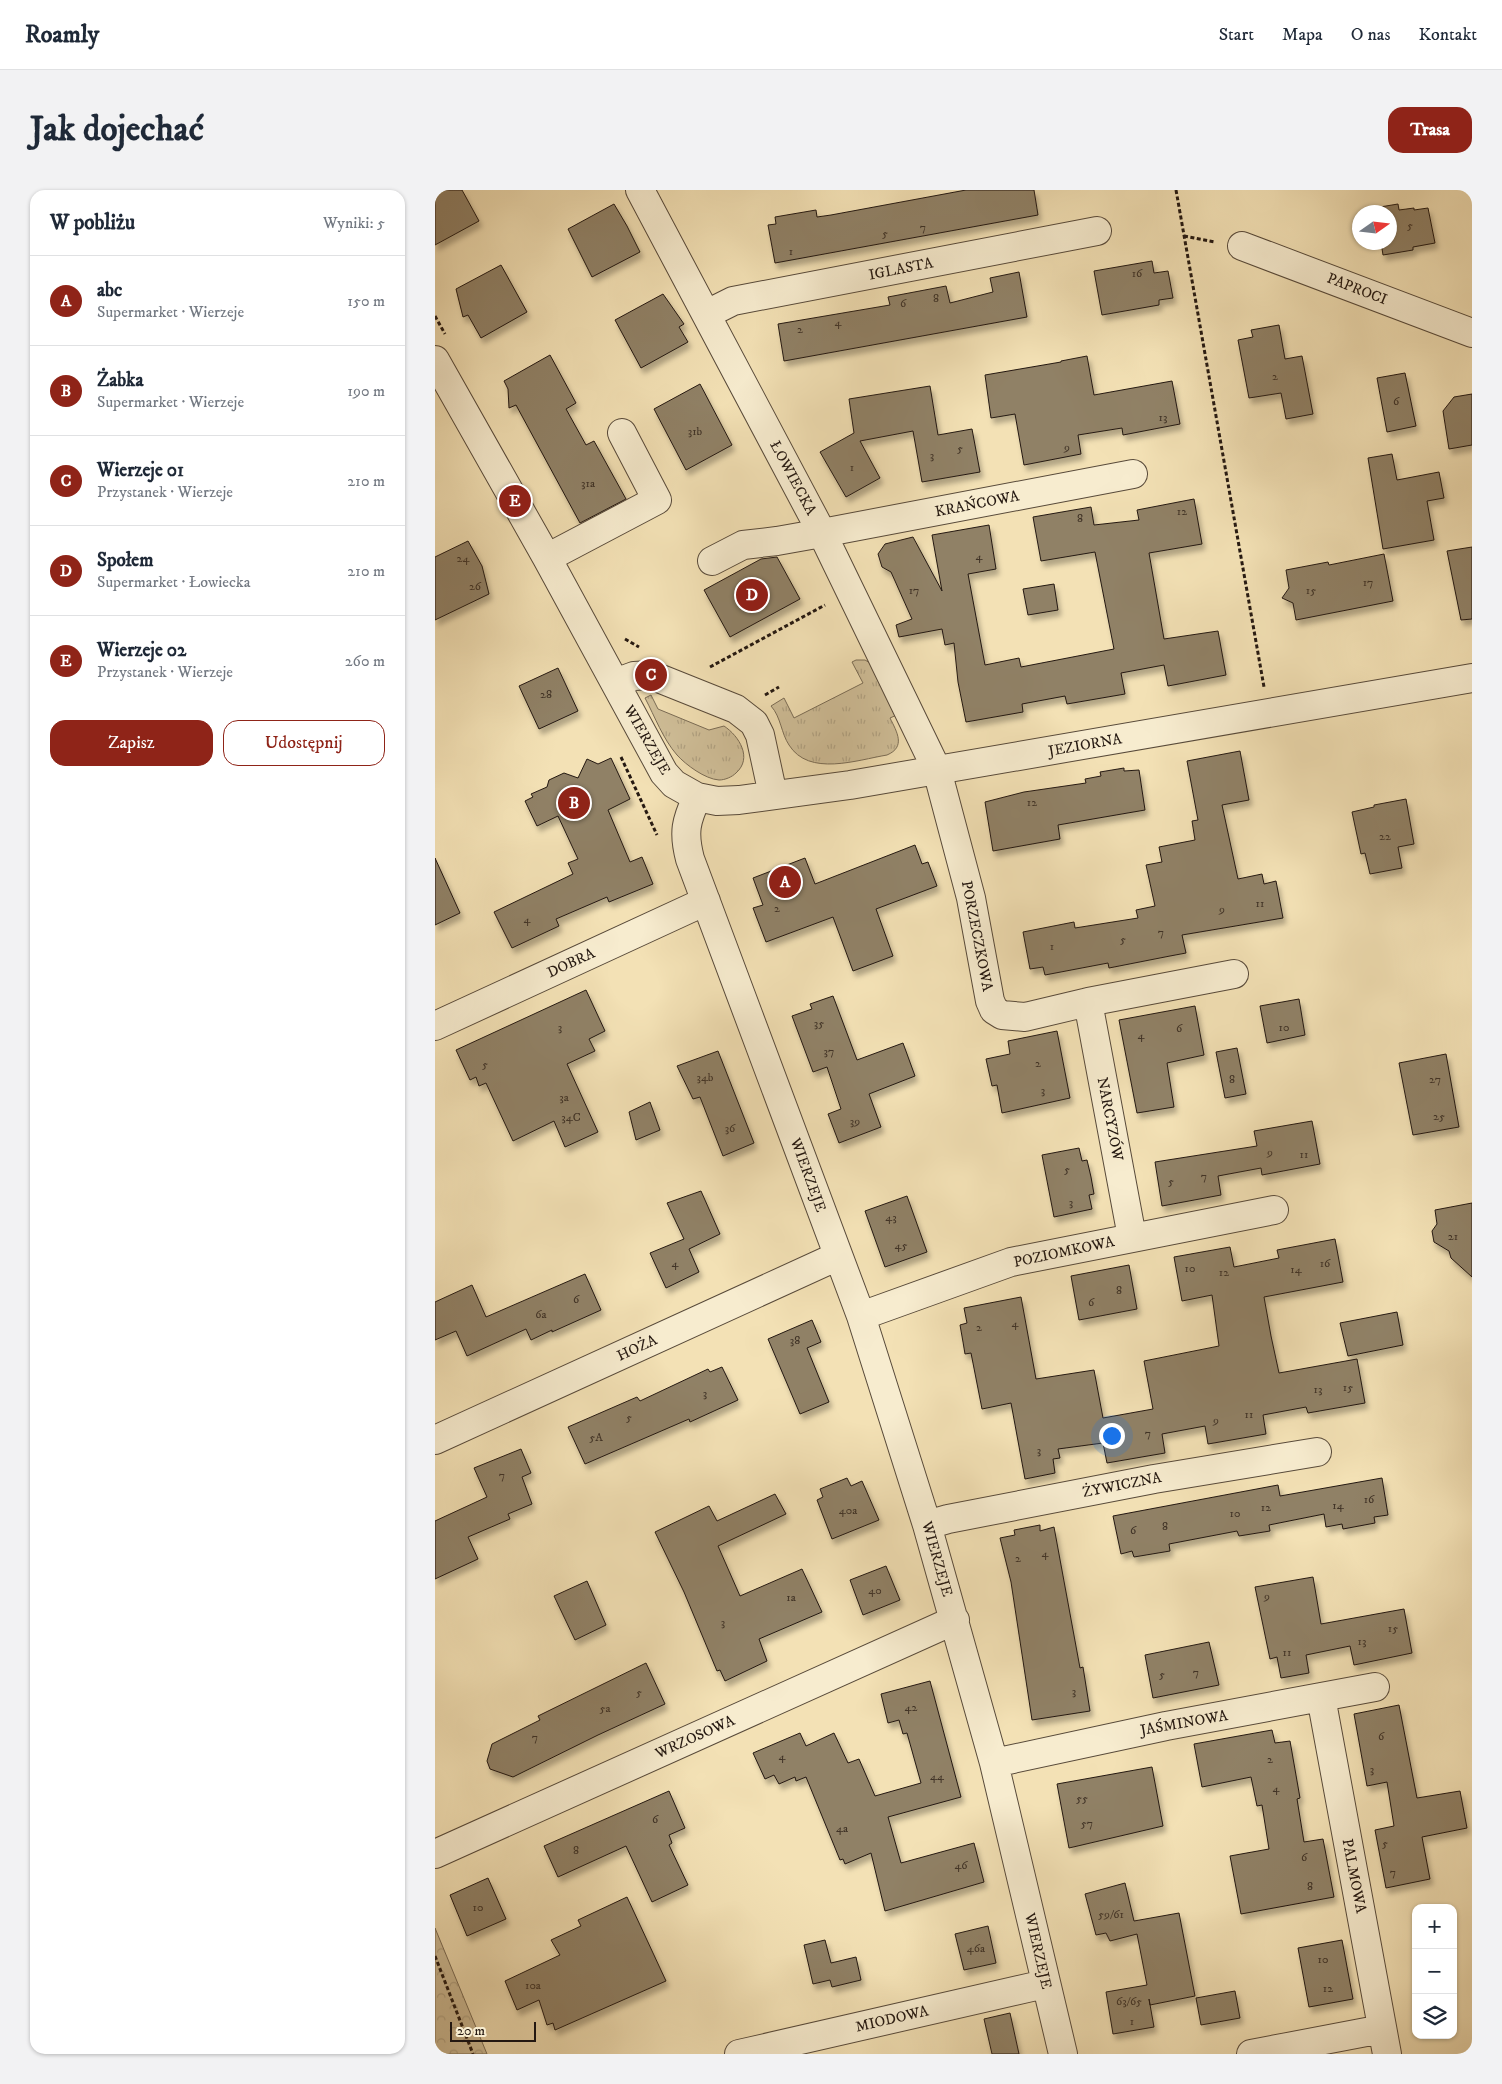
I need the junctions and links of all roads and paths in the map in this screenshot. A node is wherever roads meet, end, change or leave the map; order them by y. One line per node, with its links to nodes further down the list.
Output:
1 (640, 190): 5 (street, ŁOWIECKA)
2 (1176, 190): 18 (path)
3 (1097, 231): 5 (street, IGLASTA)
4 (1242, 246): 6 (street, PAPROCI)
5 (707, 314): 10 (street, ŁOWIECKA)
6 (1472, 333)
7 (435, 360): 11 (street, WIERZEJE)
8 (622, 433): 11 (street)
9 (1133, 474): 10 (street, KRAŃCOWA)
10 (822, 533): 12 (street, KRAŃCOWA); 13 (street, ŁOWIECKA)
11 (547, 558): 16 (street, WIERZEJE)
12 (712, 561)
13 (850, 591): 14 (path); 21 (street, ŁOWIECKA)
14 (704, 671)
15 (1472, 678): 21 (street, JEZIORNA)
16 (615, 683): 22 (street); 23 (street, WIERZEJE)
17 (779, 687): 19 (path)
18 (1265, 689)
19 (762, 697)
20 (618, 751): 24 (path)
21 (937, 770): 22 (street, JEZIORNA); 27 (street, PORZECZKOWA)
22 (773, 795): 23 (street, JEZIORNA)
23 (697, 796): 25 (street, WIERZEJE)
24 (659, 838)
25 (706, 901): 28 (street, DOBRA); 31 (street, WIERZEJE)
26 (1234, 974): 27 (street, PORZECZKOWA)
27 (1088, 1002): 30 (street, NARCYZÓW)
28 (435, 1026)
29 (1274, 1210): 30 (street, POZIOMKOWA)
30 (1132, 1237): 32 (street, POZIOMKOWA)
31 (838, 1256): 32 (street, WIERZEJE); 33 (street, HOŻA)
32 (861, 1316): 35 (street, WIERZEJE)
33 (435, 1440)
34 (1317, 1452): 35 (street, ŻYWICZNA)
35 (927, 1525): 36 (street, WIERZEJE)
36 (955, 1620): 39 (street, WIERZEJE); 40 (street, WRZOSOWA)
37 (1375, 1687): 38 (street, JAŚMINOWA)
38 (1321, 1697): 39 (street, JAŚMINOWA); 43 (street, PALMOWA)
39 (994, 1763): 42 (street, WIERZEJE)
40 (435, 1854)
41 (435, 1956): 45 (path)
42 (1045, 1984): 44 (street, MIODOWA); 46 (street, WIERZEJE)
43 (1385, 2042): 47 (street)
44 (744, 2053)
45 (473, 2054)
46 (1063, 2054)
47 (1251, 2054)

